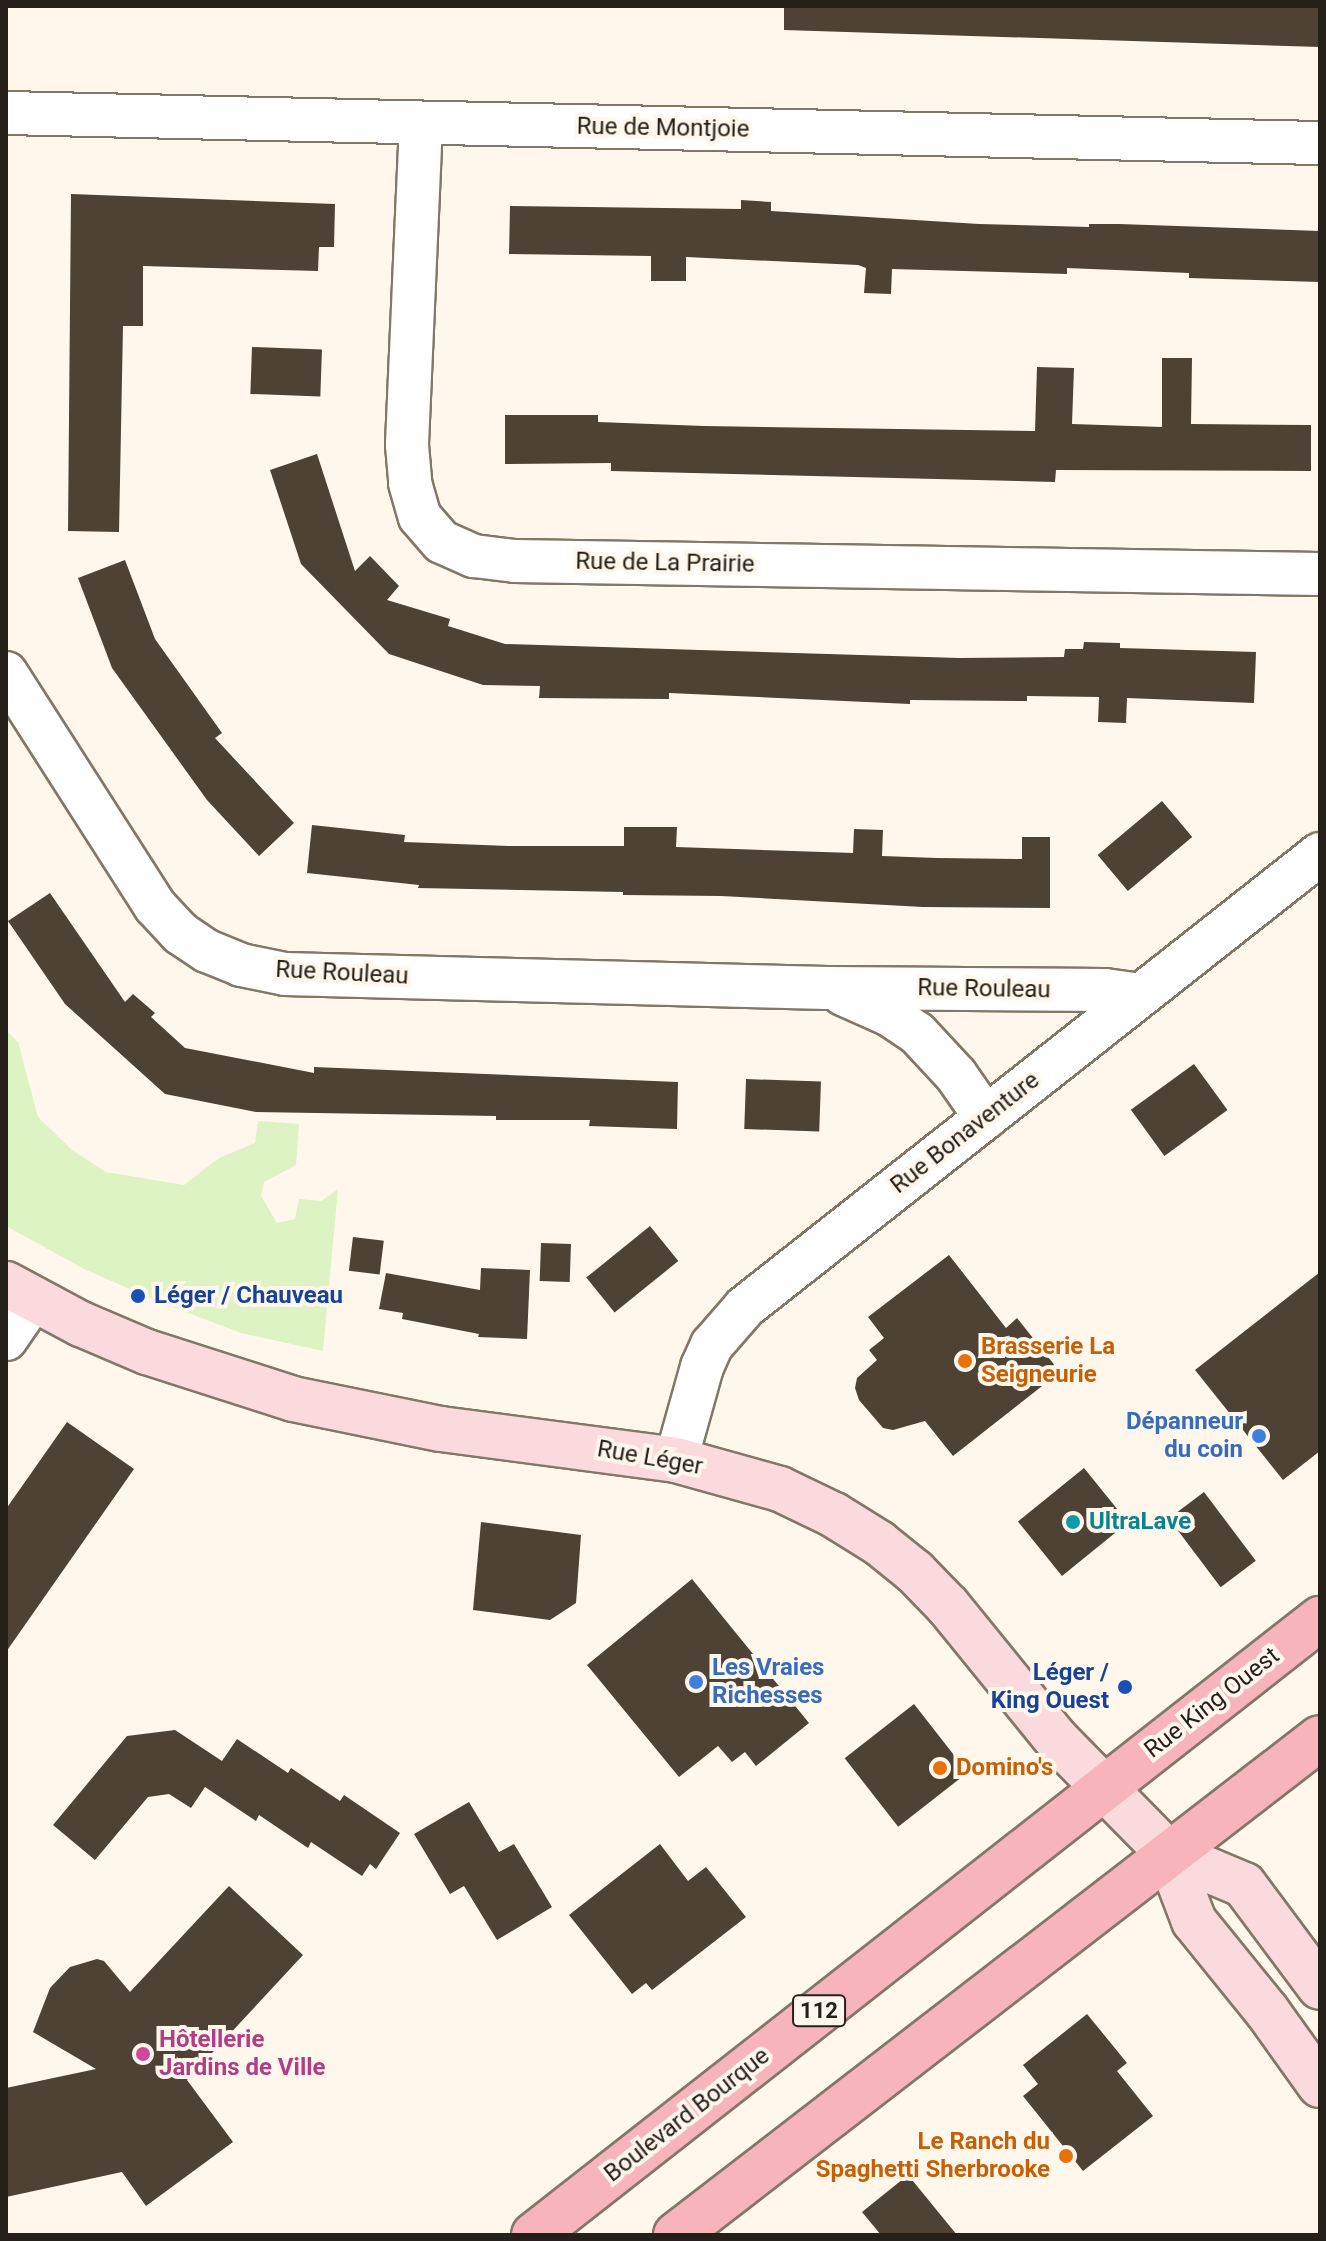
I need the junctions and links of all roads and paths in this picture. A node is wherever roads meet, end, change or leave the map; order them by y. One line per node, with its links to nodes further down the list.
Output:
1 (6, 113): 2 (street, Rue de Montjoie)
2 (421, 123): 3 (street, Rue de Montjoie); 4 (street, Rue de La Prairie)
3 (1320, 143)
4 (1320, 574)
5 (6, 673): 7 (street, Rue Rouleau)
6 (1320, 854): 8 (street, Rue Bonaventure)
7 (827, 988): 8 (street, Rue Rouleau); 9 (street, Rue Rouleau)
8 (1141, 995): 9 (street, Rue Bonaventure)
9 (986, 1118): 12 (street, Rue Bonaventure)
10 (20, 1292): 11 (street); 12 (street, Rue Léger)
11 (6, 1339)
12 (676, 1460): 15 (street, Rue Léger)
13 (1320, 1619): 15 (main road, Rue King Ouest / 112)
14 (1320, 1738): 16 (main road)
15 (1104, 1788): 16 (street, Rue Léger); 19 (main road, Boulevard Bourque / 112)
16 (1168, 1853): 17 (street); 18 (street); 20 (main road)
17 (1320, 1987)
18 (1320, 2085)
19 (534, 2235)
20 (676, 2235)

